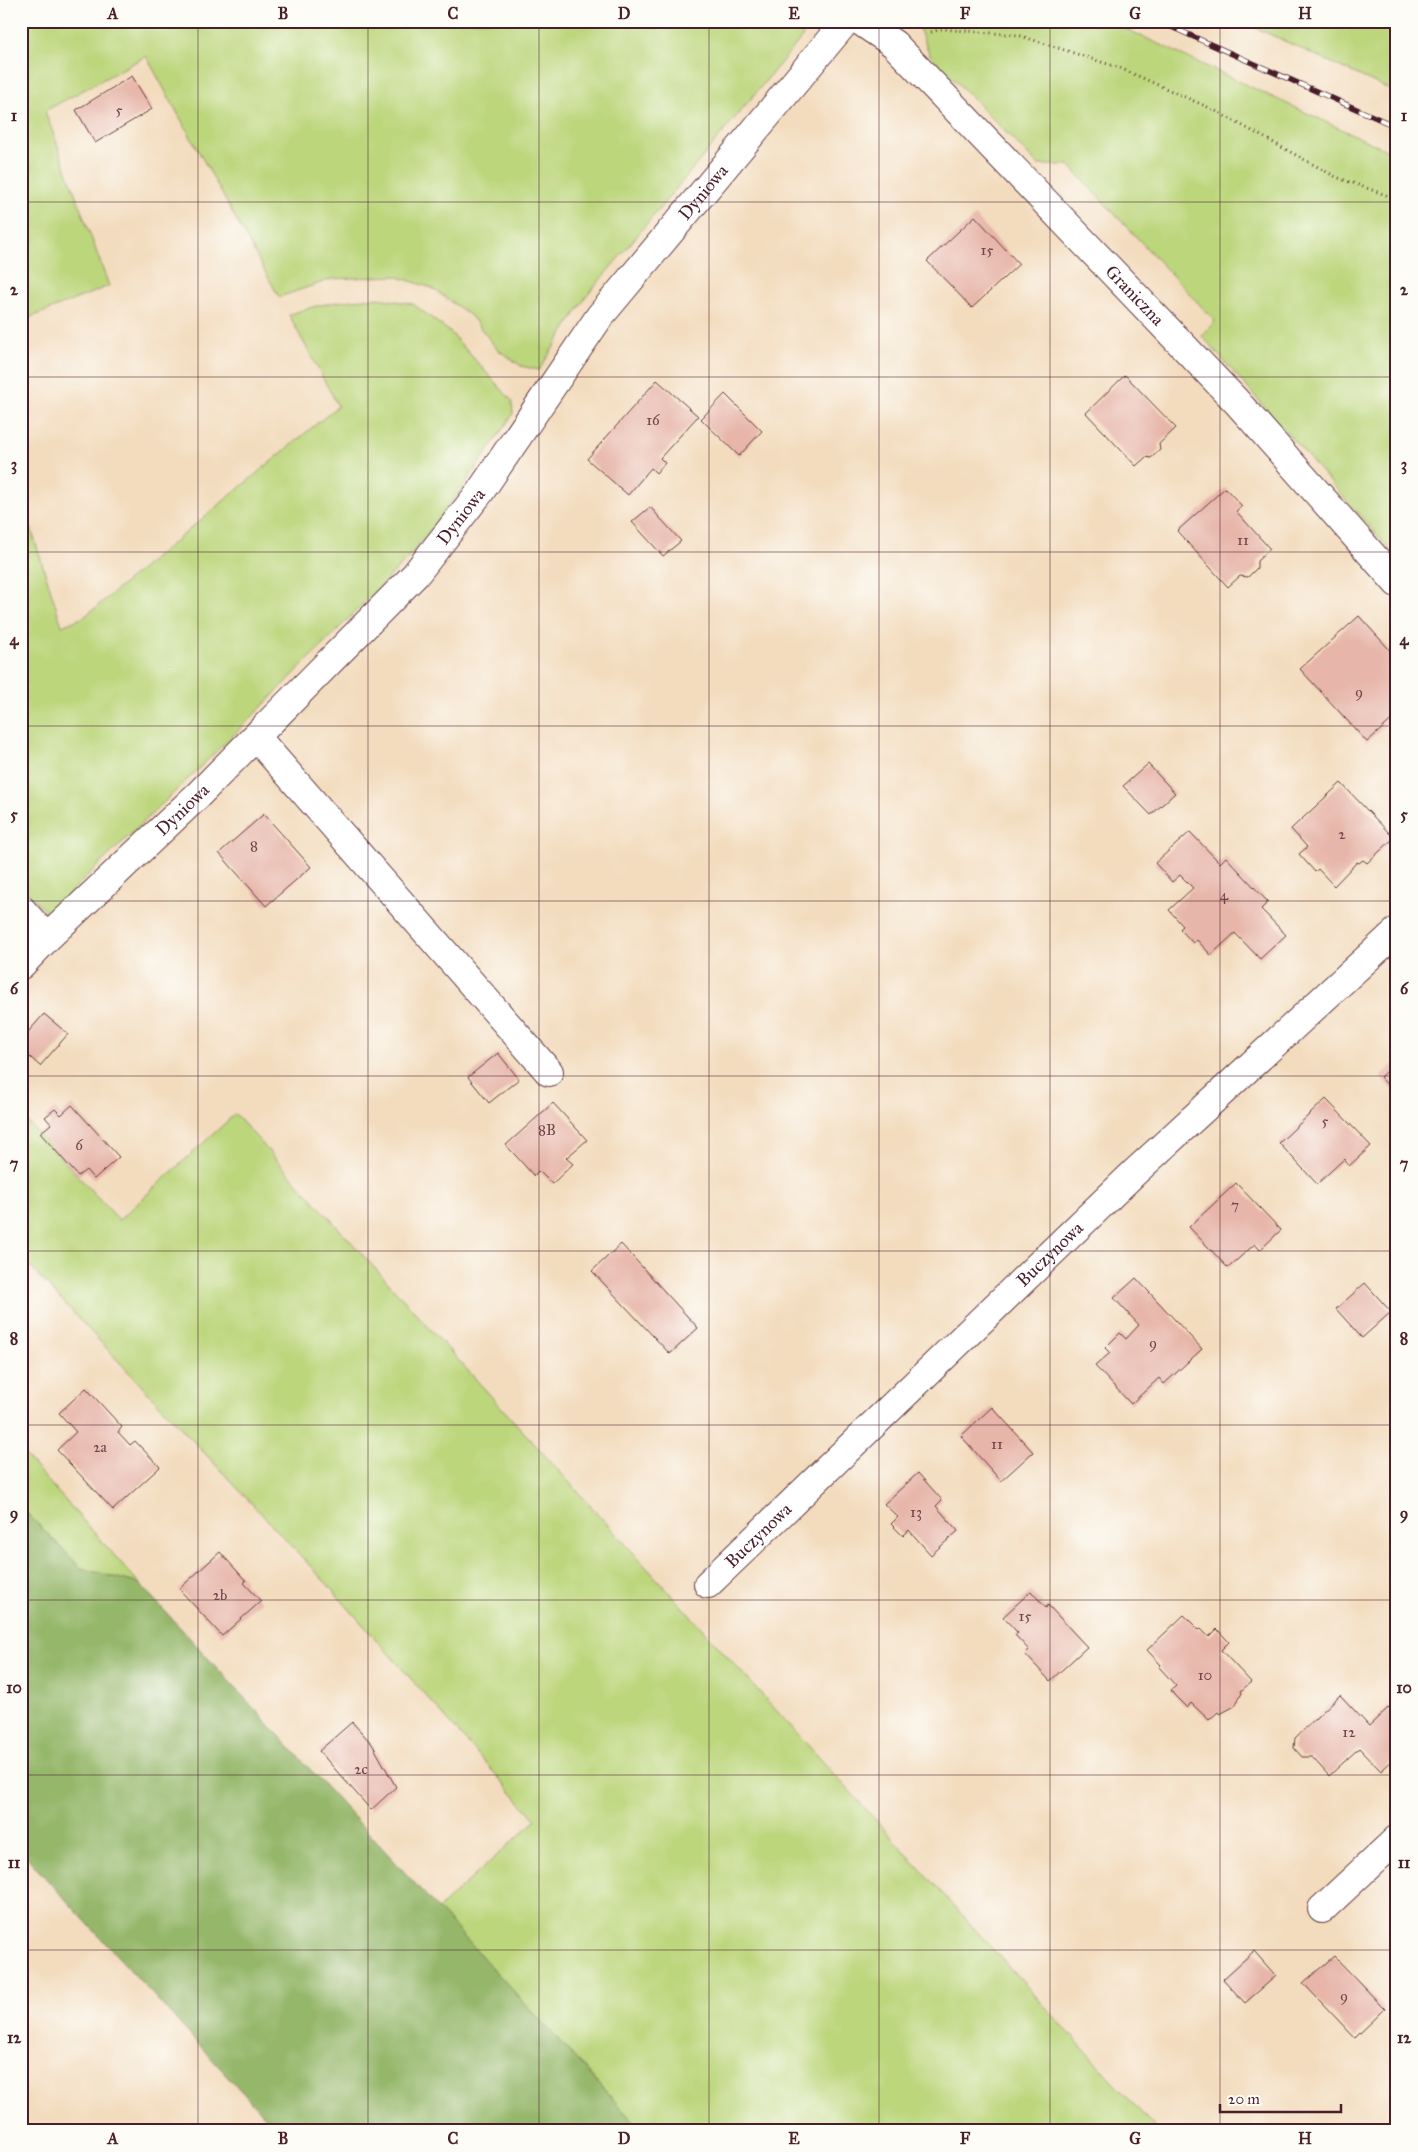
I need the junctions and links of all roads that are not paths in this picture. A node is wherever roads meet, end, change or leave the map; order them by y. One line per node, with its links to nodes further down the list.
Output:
1 (846, 21): 4 (street, Dyniowa)
2 (860, 21): 3 (street, Graniczna)
3 (1397, 583)
4 (256, 737): 7 (street, Dyniowa); 9 (street)
5 (21, 909): 7 (street)
6 (1397, 931): 10 (street, Buczynowa)
7 (47, 938): 8 (street, Dyniowa)
8 (21, 965)
9 (550, 1072)
10 (708, 1584)
11 (1397, 1839): 12 (street)
12 (1322, 1909)

